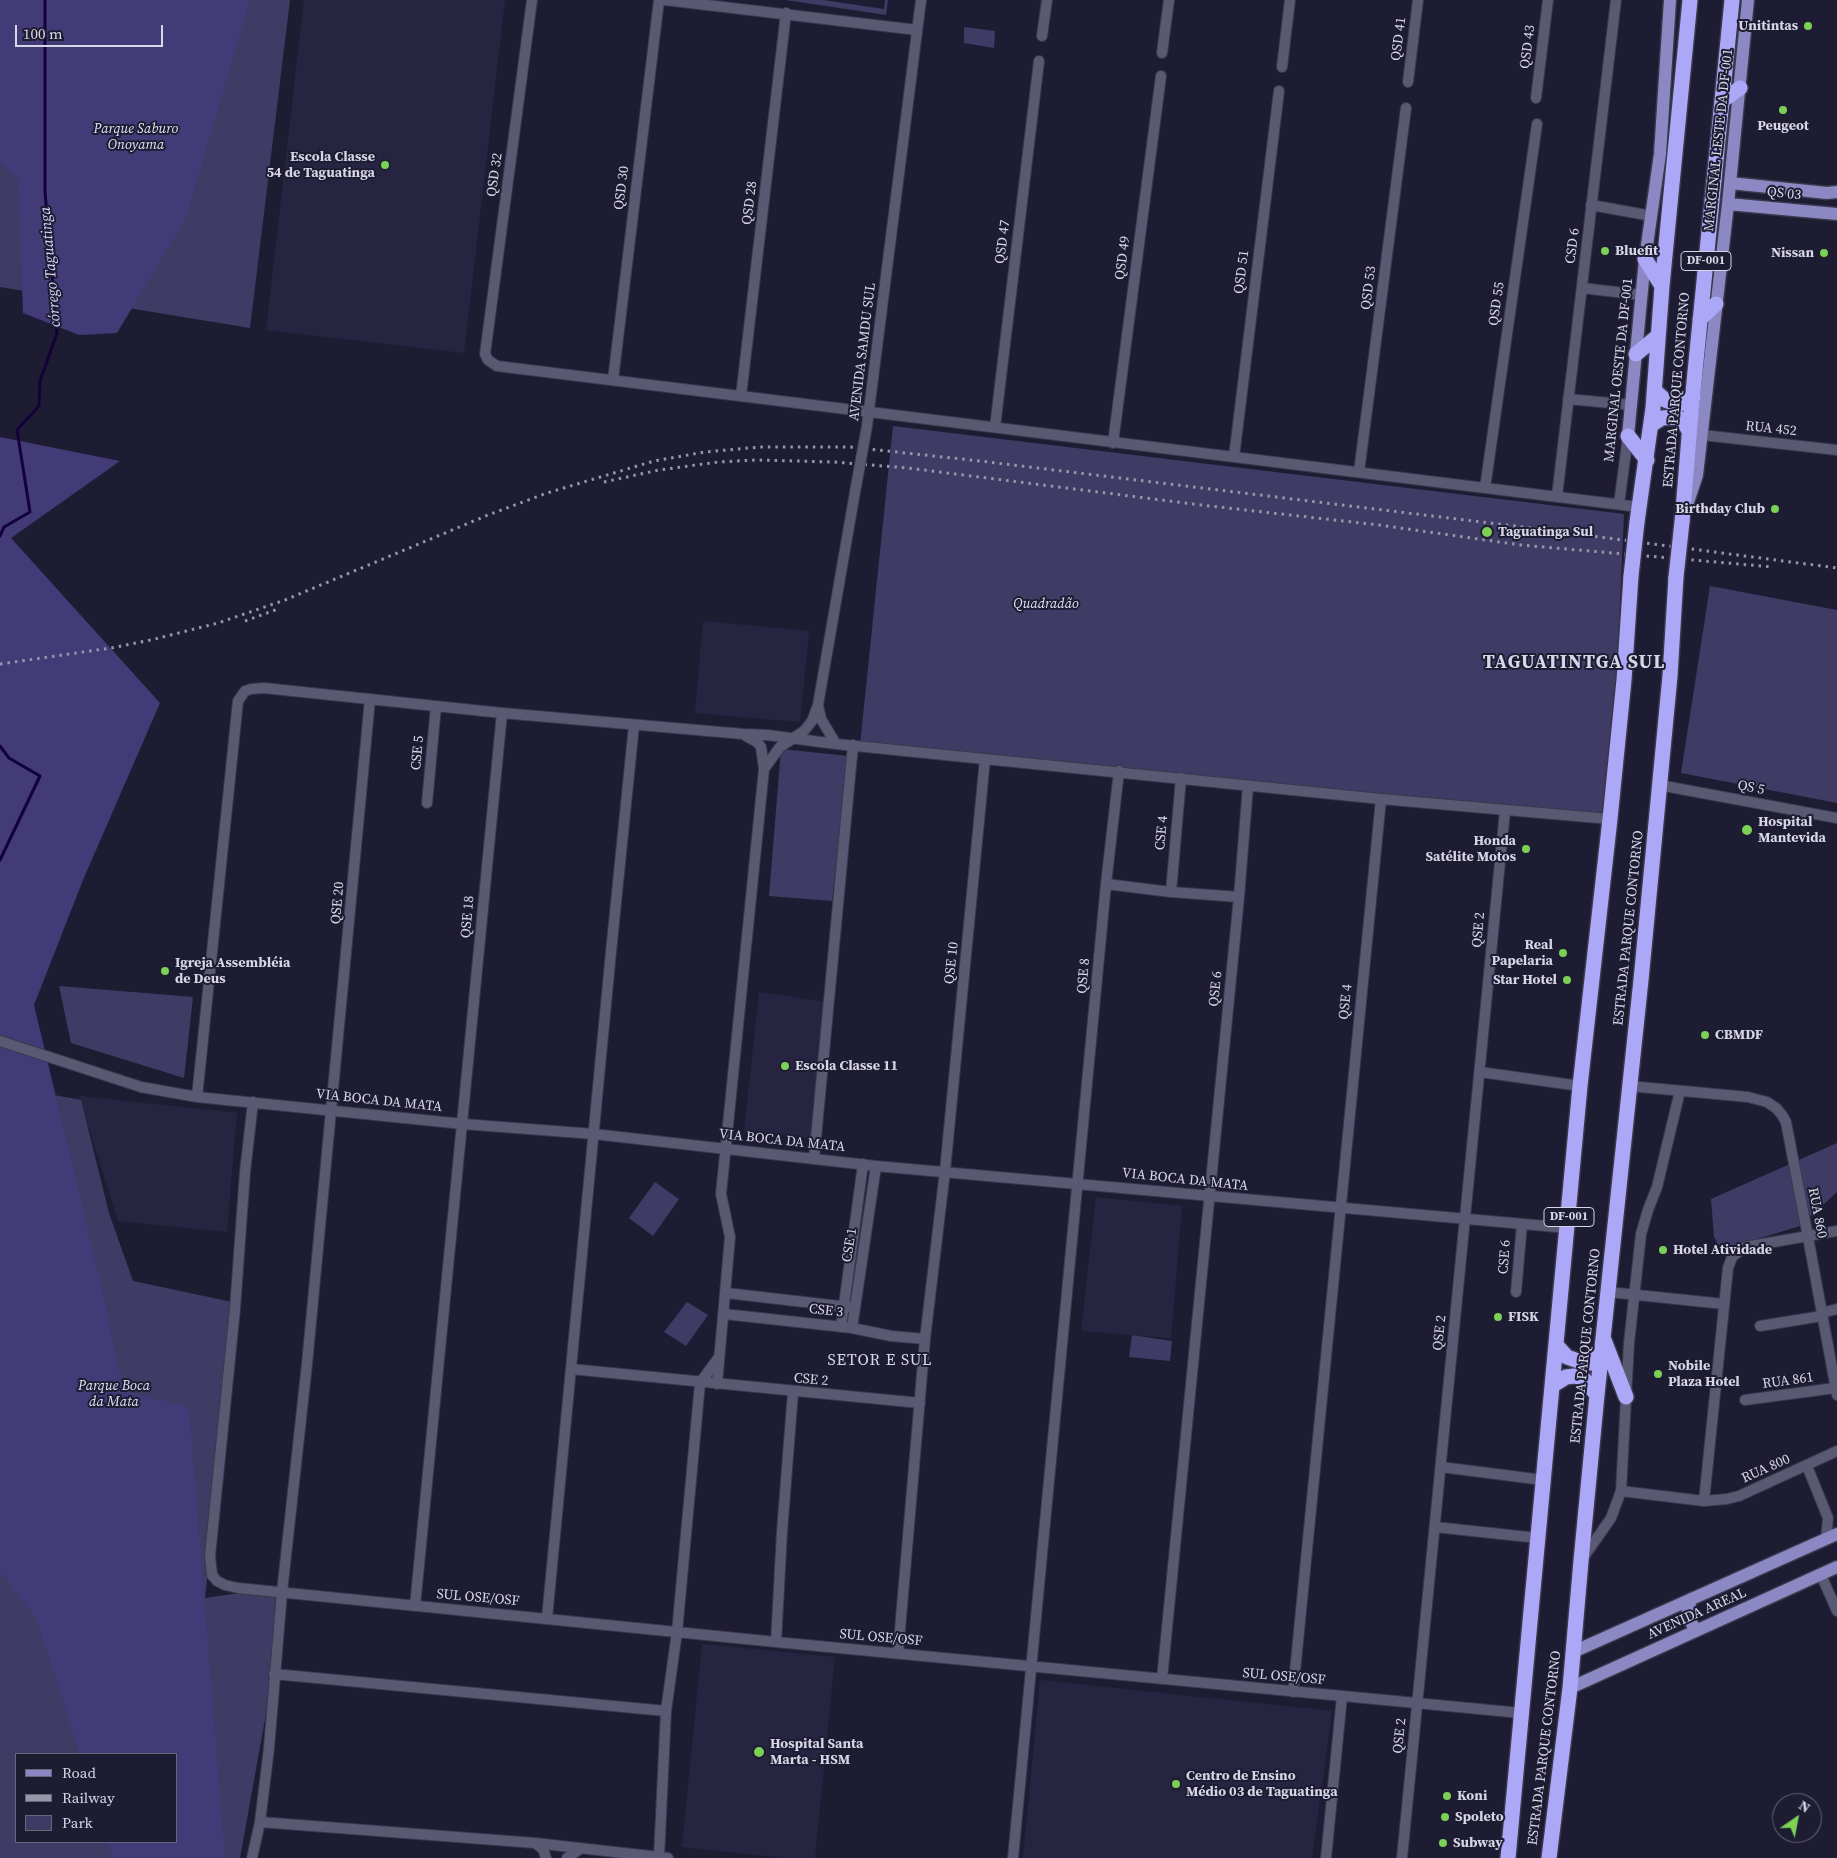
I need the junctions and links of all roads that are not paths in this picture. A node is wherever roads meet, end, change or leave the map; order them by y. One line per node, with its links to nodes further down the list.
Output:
1 (532, 0): 45 (street, QSD 32)
2 (659, 0): 45 (street, QSD 30)
3 (665, 0): 15 (street)
4 (921, 0): 16 (street, AVENIDA SAMDU SUL)
5 (1047, 0): 17 (street)
6 (1169, 0): 18 (street)
7 (1290, 0): 20 (street)
8 (1418, 0): 22 (street, QSD 41)
9 (1548, 0): 25 (street, QSD 43)
10 (1616, 0): 33 (street, CSD 6)
11 (1670, 0): 36 (main road, MARGINAL OESTE DA DF-001)
12 (1690, 0): 38 (highway, ESTRADA PARQUE CONTORNO / DF-001)
13 (1732, 0): 26 (highway, ESTRADA PARQUE CONTORNO / DF-001)
14 (1748, 0): 23 (main road, MARGINAL LESTE DA DF-001)
15 (786, 13): 16 (street); 47 (street, QSD 28)
16 (917, 30): 51 (street, AVENIDA SAMDU SUL)
17 (1042, 36)
18 (1162, 53)
19 (1039, 61): 53 (street, QSD 47)
20 (1282, 67)
21 (1161, 76): 56 (street, QSD 49)
22 (1408, 82)
23 (1740, 88): 26 (highway); 29 (main road, MARGINAL LESTE DA DF-001)
24 (1278, 91): 58 (street, QSD 51)
25 (1536, 98)
26 (1722, 101): 42 (highway, ESTRADA PARQUE CONTORNO / DF-001)
27 (1406, 108): 60 (street, QSD 53)
28 (1537, 124): 61 (street, QSD 55)
29 (1730, 183): 30 (main road, QS 03); 32 (main road, MARGINAL LESTE DA DF-001)
30 (1784, 189): 31 (main road, QS 03); 34 (main road)
31 (1837, 192)
32 (1728, 204): 34 (main road, QS 03); 41 (main road, MARGINAL LESTE DA DF-001)
33 (1592, 205): 36 (street); 39 (street, CSD 6)
34 (1781, 208): 35 (main road, QS 03)
35 (1837, 214)
36 (1652, 216): 37 (main road, MARGINAL OESTE DA DF-001)
37 (1646, 258): 38 (highway); 40 (main road, MARGINAL OESTE DA DF-001)
38 (1662, 286): 43 (highway, ESTRADA PARQUE CONTORNO / DF-001)
39 (1582, 288): 40 (street); 49 (street, CSD 6)
40 (1642, 295): 44 (main road, MARGINAL OESTE DA DF-001)
41 (1716, 304): 42 (highway); 54 (main road, MARGINAL LESTE DA DF-001)
42 (1700, 318): 48 (highway, ESTRADA PARQUE CONTORNO / DF-001)
43 (1658, 336): 44 (highway); 46 (highway, ESTRADA PARQUE CONTORNO / DF-001)
44 (1636, 354): 50 (main road, MARGINAL OESTE DA DF-001)
45 (613, 380): 47 (street)
46 (1655, 391): 48 (highway); 52 (highway, ESTRADA PARQUE CONTORNO / DF-001)
47 (741, 396): 51 (street)
48 (1692, 397): 54 (highway, ESTRADA PARQUE CONTORNO / DF-001)
49 (1568, 399): 50 (street); 62 (street, CSD 6)
50 (1632, 405): 55 (main road, MARGINAL OESTE DA DF-001)
51 (870, 411): 53 (street); 66 (street, AVENIDA SAMDU SUL, bridge)
52 (1651, 425): 54 (highway); 59 (highway, ESTRADA PARQUE CONTORNO / DF-001)
53 (995, 427): 56 (street)
54 (1696, 433): 57 (street, RUA 452); 78 (highway, ESTRADA PARQUE CONTORNO / DF-001, bridge)
55 (1628, 436): 59 (highway); 63 (street, MARGINAL OESTE DA DF-001)
56 (1113, 442): 58 (street)
57 (1837, 450)
58 (1234, 457): 60 (street)
59 (1647, 460): 64 (highway, ESTRADA PARQUE CONTORNO / DF-001)
60 (1359, 472): 61 (street)
61 (1485, 488): 62 (street)
62 (1557, 496): 63 (street)
63 (1619, 504): 64 (street)
64 (1638, 514): 84 (highway, ESTRADA PARQUE CONTORNO / DF-001, bridge)
65 (370, 699): 67 (street); 93 (street); 95 (street, QSE 20)
66 (818, 705): 71 (street, AVENIDA SAMDU SUL); 72 (street)
67 (436, 706): 68 (street); 81 (street, CSE 5)
68 (502, 713): 69 (street); 96 (street, QSE 18)
69 (634, 725): 70 (street); 97 (street)
70 (743, 734): 71 (street); 75 (street)
71 (792, 737): 72 (street); 75 (street, AVENIDA SAMDU SUL)
72 (836, 744): 73 (street)
73 (853, 745): 74 (street); 99 (street)
74 (985, 758): 76 (street); 102 (street, QSE 10)
75 (764, 769): 98 (street)
76 (1119, 771): 77 (street); 85 (street, QSE 8)
77 (1181, 778): 79 (street); 86 (street, CSE 4)
78 (1659, 785): 83 (street, QS 5); 91 (highway, ESTRADA PARQUE CONTORNO / DF-001)
79 (1248, 786): 80 (street); 87 (street, QSE 6)
80 (1381, 799): 82 (street); 105 (street, QSE 4)
81 (427, 803)
82 (1505, 811): 84 (street); 89 (street, QSE 2)
83 (1837, 818)
84 (1610, 819): 90 (highway, ESTRADA PARQUE CONTORNO / DF-001)
85 (1106, 884): 86 (street); 103 (street, QSE 8)
86 (1171, 892): 87 (street)
87 (1239, 897): 104 (street, QSE 6)
88 (0, 1041): 93 (street, VIA BOCA DA MATA)
89 (1480, 1072): 90 (street); 106 (street, QSE 2)
90 (1580, 1086): 108 (highway, ESTRADA PARQUE CONTORNO / DF-001)
91 (1629, 1086): 92 (street); 112 (highway, ESTRADA PARQUE CONTORNO / DF-001)
92 (1680, 1091): 110 (street, RUA 860); 114 (street)
93 (197, 1097): 94 (street, VIA BOCA DA MATA)
94 (253, 1102): 95 (street, VIA BOCA DA MATA); 152 (street, SUL OSE/OSF)
95 (332, 1110): 96 (street, VIA BOCA DA MATA); 152 (street, QSE 20)
96 (463, 1124): 97 (street, VIA BOCA DA MATA); 154 (street, QSE 18)
97 (594, 1134): 98 (street, VIA BOCA DA MATA); 129 (street)
98 (726, 1149): 99 (street, VIA BOCA DA MATA); 113 (street)
99 (814, 1158): 100 (street, VIA BOCA DA MATA)
100 (863, 1164): 101 (street, VIA BOCA DA MATA); 116 (street, CSE 1)
101 (876, 1166): 102 (street, VIA BOCA DA MATA); 117 (street, CSE 1)
102 (945, 1171): 103 (street, VIA BOCA DA MATA); 124 (street, QSE 10)
103 (1078, 1184): 104 (street, VIA BOCA DA MATA); 162 (street, QSE 8)
104 (1210, 1196): 105 (street, VIA BOCA DA MATA); 164 (street, QSE 6)
105 (1342, 1209): 106 (street, VIA BOCA DA MATA); 166 (street, QSE 4)
106 (1465, 1219): 107 (street, VIA BOCA DA MATA); 141 (street, QSE 2)
107 (1522, 1224): 108 (street, VIA BOCA DA MATA); 111 (street, CSE 6)
108 (1568, 1228): 125 (highway, ESTRADA PARQUE CONTORNO / DF-001)
109 (1837, 1231): 110 (street)
110 (1808, 1237): 115 (street); 120 (street, RUA 860)
111 (1516, 1292)
112 (1609, 1292): 114 (street); 126 (highway, ESTRADA PARQUE CONTORNO / DF-001)
113 (726, 1294): 116 (street, CSE 3); 119 (street)
114 (1635, 1296): 115 (street); 136 (street)
115 (1724, 1304): 144 (street)
116 (843, 1307): 117 (street, CSE 3); 121 (street, CSE 1)
117 (854, 1308): 123 (street, CSE 1)
118 (1837, 1309): 120 (street)
119 (724, 1314): 121 (street, CSE 3); 127 (street)
120 (1821, 1315): 122 (street); 128 (street, RUA 860)
121 (841, 1326): 123 (street, CSE 3)
122 (1760, 1326)
123 (852, 1328): 124 (street, CSE 3)
124 (925, 1339): 138 (street, QSE 10)
125 (1557, 1346): 126 (highway); 132 (highway, ESTRADA PARQUE CONTORNO / DF-001)
126 (1603, 1346): 135 (highway, ESTRADA PARQUE CONTORNO / DF-001); 136 (highway)
127 (720, 1356): 130 (street); 131 (street)
128 (1835, 1365): 134 (street, RUA 860)
129 (571, 1369): 130 (street, CSE 2); 156 (street)
130 (700, 1382): 131 (street, CSE 2); 158 (street)
131 (717, 1384): 133 (street, CSE 2)
132 (1553, 1385): 135 (highway); 142 (highway, ESTRADA PARQUE CONTORNO / DF-001)
133 (793, 1392): 138 (street, CSE 2); 159 (street)
134 (1836, 1392): 137 (street, RUA 861)
135 (1597, 1395): 149 (highway, ESTRADA PARQUE CONTORNO / DF-001)
136 (1626, 1397): 143 (street)
137 (1745, 1400)
138 (920, 1403): 161 (street, QSE 10)
139 (1837, 1451): 140 (street, RUA 800)
140 (1807, 1466): 144 (street, RUA 800); 145 (street)
141 (1441, 1467): 142 (street); 146 (street, QSE 2)
142 (1542, 1480): 148 (highway, ESTRADA PARQUE CONTORNO / DF-001)
143 (1621, 1492): 144 (street, RUA 800); 149 (street)
144 (1704, 1501)
145 (1833, 1521): 147 (street)
146 (1436, 1527): 148 (street); 168 (street, QSE 2)
147 (1831, 1536): 153 (main road, AVENIDA AREAL)
148 (1538, 1538): 170 (highway, ESTRADA PARQUE CONTORNO / DF-001)
149 (1581, 1561): 160 (highway, ESTRADA PARQUE CONTORNO / DF-001)
150 (1837, 1567): 151 (main road, AVENIDA AREAL)
151 (1821, 1575): 155 (street); 157 (main road, AVENIDA AREAL)
152 (282, 1592): 154 (street, SUL OSE/OSF); 163 (street, QSE 20)
153 (1691, 1599): 157 (main road); 160 (main road, AVENIDA AREAL)
154 (415, 1606): 156 (street, SUL OSE/OSF)
155 (1837, 1611)
156 (547, 1618): 158 (street, SUL OSE/OSF)
157 (1696, 1631): 165 (main road, AVENIDA AREAL)
158 (677, 1632): 159 (street, SUL OSE/OSF); 169 (street)
159 (776, 1642): 161 (street, SUL OSE/OSF)
160 (1573, 1652): 165 (highway, ESTRADA PARQUE CONTORNO / DF-001)
161 (898, 1653): 162 (street, SUL OSE/OSF)
162 (1030, 1666): 164 (street, SUL OSE/OSF); 180 (street, QSE 8)
163 (274, 1674): 169 (street); 171 (street, QSE 20)
164 (1162, 1680): 166 (street, SUL OSE/OSF)
165 (1570, 1688): 174 (highway, ESTRADA PARQUE CONTORNO / DF-001)
166 (1293, 1692): 167 (street, SUL OSE/OSF)
167 (1342, 1696): 168 (street, SUL OSE/OSF); 181 (street)
168 (1417, 1704): 170 (street, SUL OSE/OSF); 182 (street, QSE 2)
169 (666, 1711): 179 (street)
170 (1521, 1713): 175 (highway, ESTRADA PARQUE CONTORNO / DF-001)
171 (260, 1822): 172 (street); 176 (street, QSE 20)
172 (535, 1843): 173 (street); 177 (street)
173 (580, 1849): 178 (street); 179 (street)
174 (1547, 1854)
175 (1512, 1855)
176 (252, 1858)
177 (546, 1858)
178 (567, 1858)
179 (664, 1858)
180 (1012, 1858)
181 (1326, 1858)
182 (1402, 1858)

